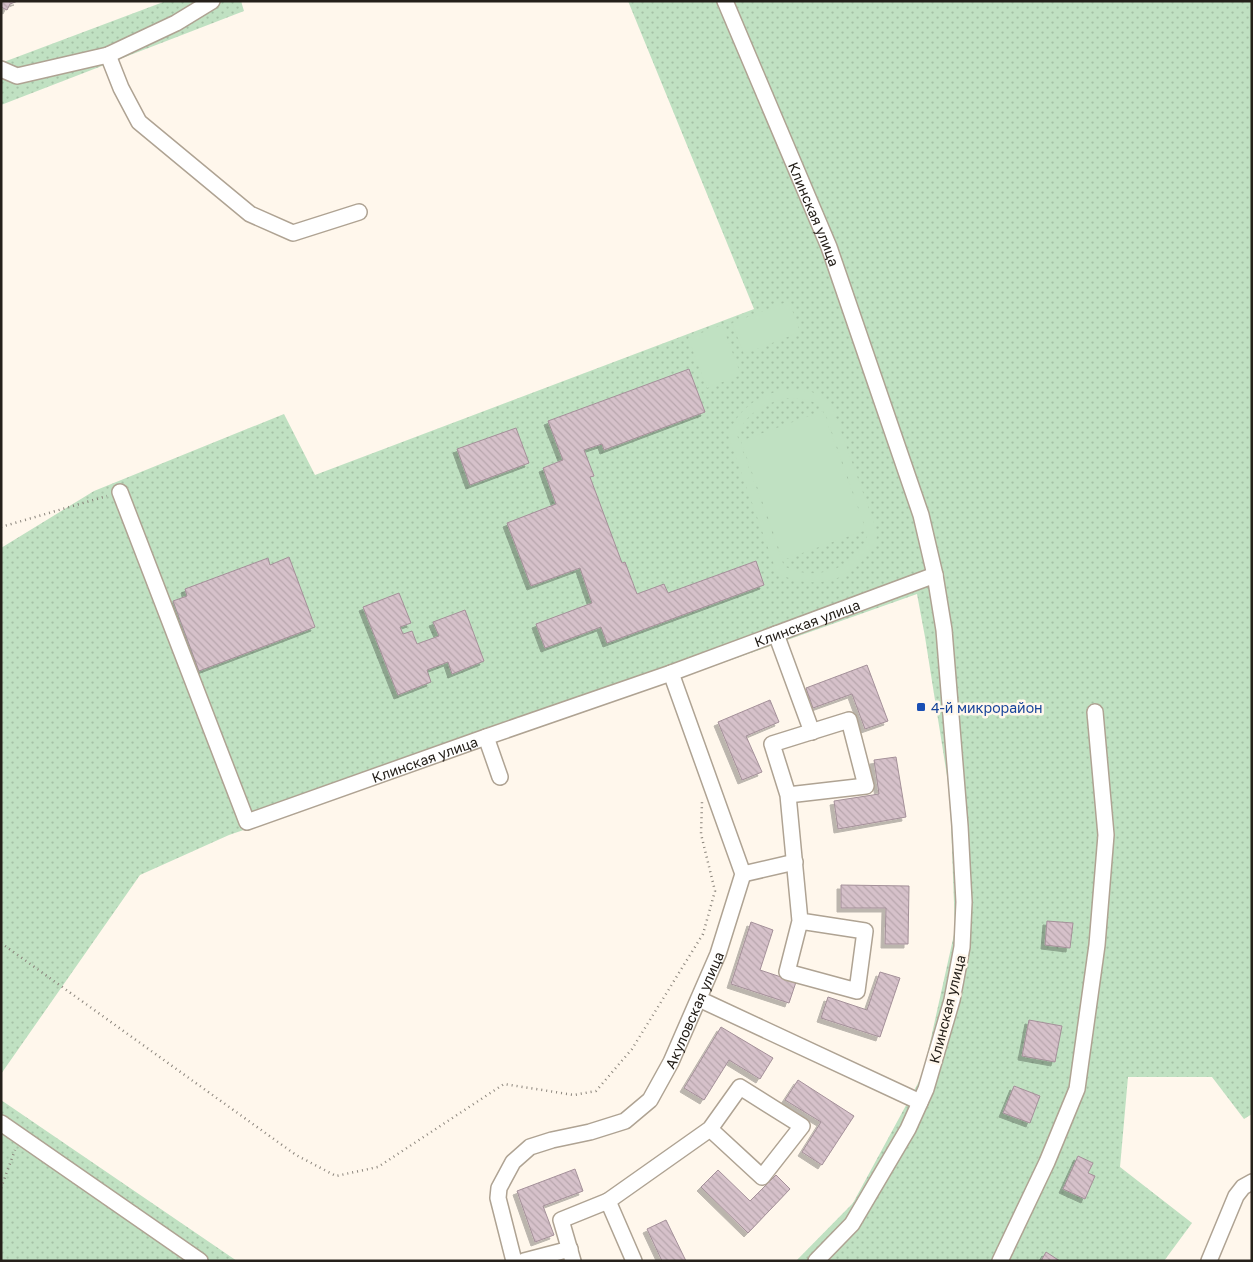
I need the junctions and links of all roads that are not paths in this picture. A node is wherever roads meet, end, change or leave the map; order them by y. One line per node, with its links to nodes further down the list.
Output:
1 (212, 1): 3 (street)
2 (725, 1): 7 (street, Клинская улица)
3 (108, 55): 4 (street); 5 (street)
4 (1, 68)
5 (359, 212)
6 (120, 492): 12 (street, Клинская улица)
7 (935, 574): 8 (street, Клинская улица); 19 (street, Клинская улица)
8 (776, 634): 9 (street, Клинская улица); 11 (street)
9 (671, 673): 12 (street, Клинская улица); 16 (street)
10 (1095, 712): 30 (street)
11 (812, 732): 14 (street); 14 (street)
12 (486, 737): 13 (street)
13 (500, 777)
14 (788, 795): 15 (street)
15 (796, 862): 16 (street); 17 (street)
16 (743, 874): 18 (street, Акуловская улица)
17 (800, 921): 17 (street)
18 (699, 999): 19 (street); 26 (street, Акуловская улица)
19 (920, 1102): 29 (street, Клинская улица)
20 (1, 1123): 25 (street)
21 (710, 1129): 21 (street); 23 (street)
22 (1252, 1182): 31 (street)
23 (608, 1201): 24 (street); 28 (street)
24 (572, 1255): 27 (street)
25 (200, 1261)
26 (514, 1261)
27 (524, 1261)
28 (634, 1261)
29 (816, 1261)
30 (1000, 1261)
31 (1209, 1261)

